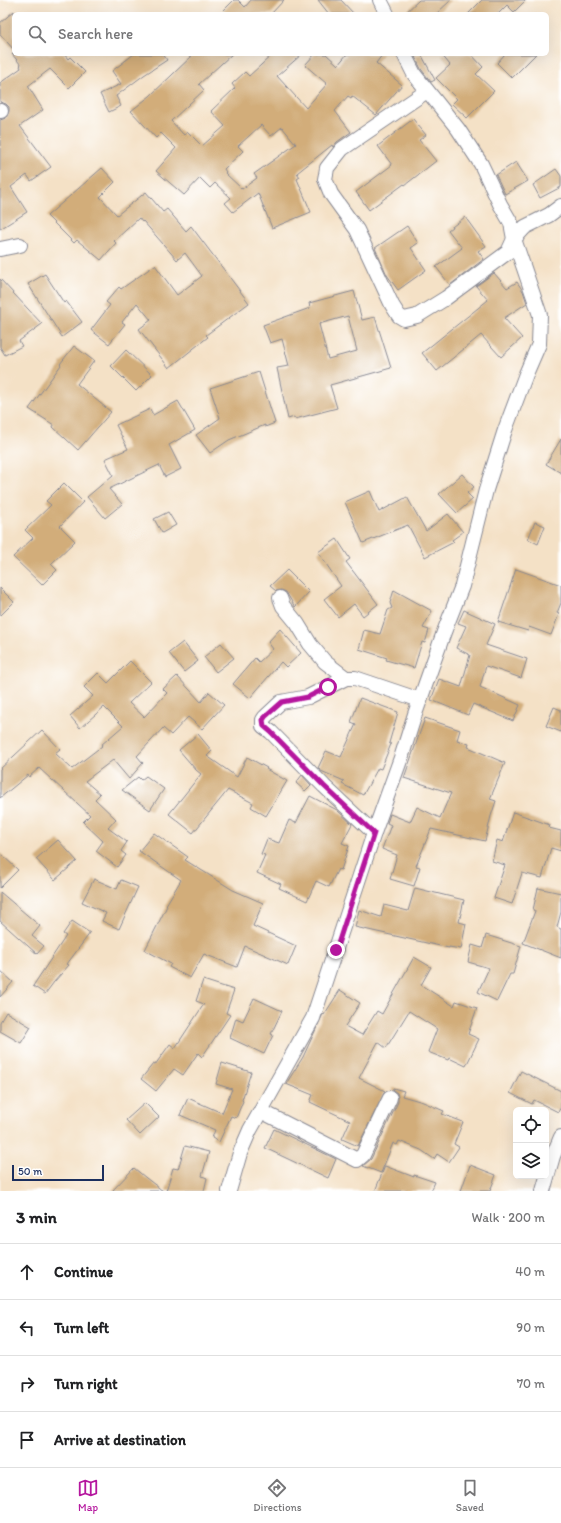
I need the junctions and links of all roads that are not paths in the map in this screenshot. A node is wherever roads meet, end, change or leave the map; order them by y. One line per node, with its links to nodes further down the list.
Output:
1 (380, 0): 2 (street)
2 (386, 12)
3 (405, 56): 4 (street)
4 (428, 91): 6 (street); 6 (street)
5 (561, 206): 6 (street)
6 (514, 239): 11 (street)
7 (20, 245): 8 (street)
8 (0, 249)
9 (280, 598): 10 (street)
10 (346, 678): 11 (street); 12 (street)
11 (420, 700): 12 (street)
12 (374, 833): 14 (street)
13 (390, 1098): 14 (street)
14 (261, 1111): 16 (street)
15 (561, 1137): 17 (street)
16 (229, 1191)
17 (543, 1191)

